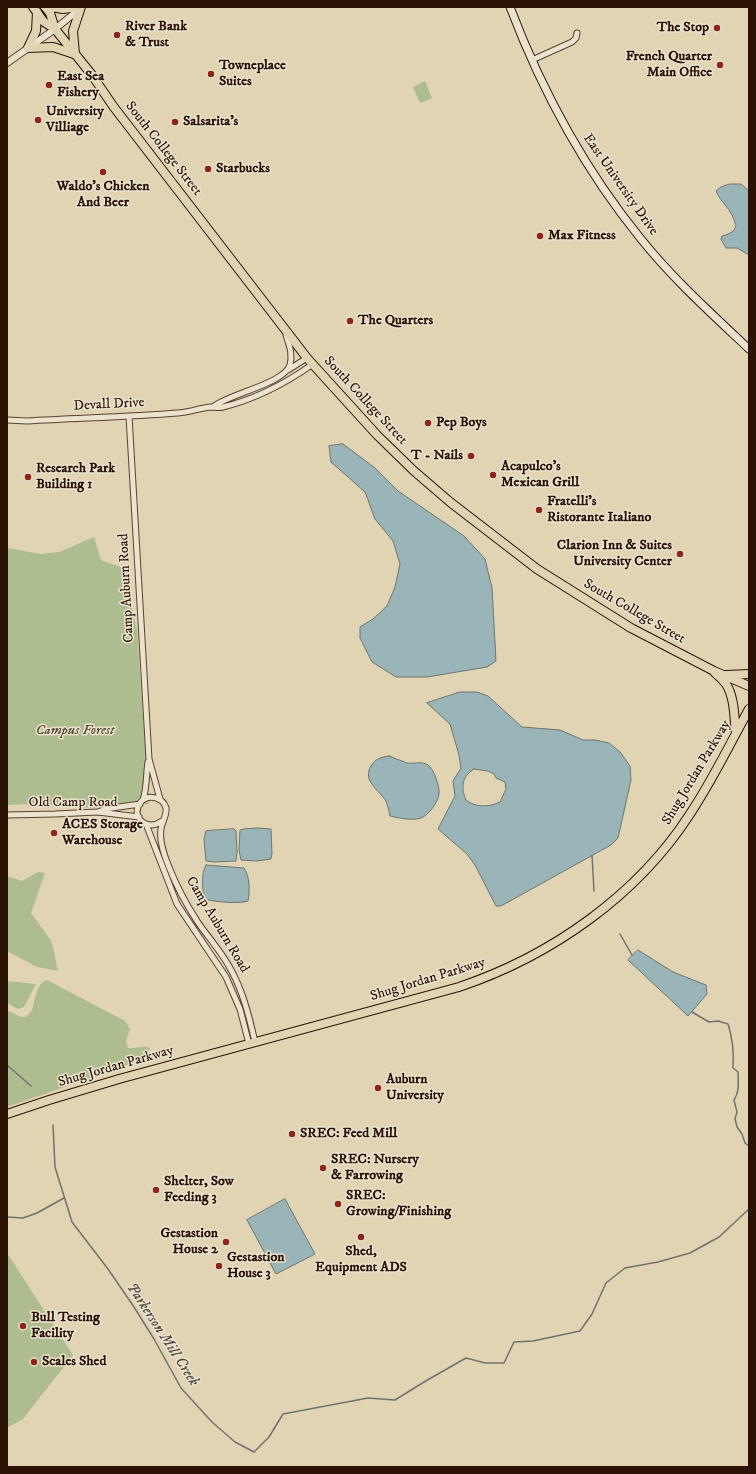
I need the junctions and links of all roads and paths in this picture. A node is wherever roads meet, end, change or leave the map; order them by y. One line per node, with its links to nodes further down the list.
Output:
1 (45, 7): 6 (main road, South College Street)
2 (51, 7): 3 (main road)
3 (82, 7): 6 (street); 9 (main road)
4 (510, 7): 10 (main road, East University Drive)
5 (35, 9): 6 (main road, South College Street); 8 (main road)
6 (55, 29): 8 (street); 9 (main road, South College Street)
7 (577, 33): 10 (street)
8 (28, 48): 9 (main road); 11 (street)
9 (75, 54): 12 (main road, South College Street)
10 (532, 60): 13 (main road, East University Drive)
11 (7, 63)
12 (285, 330): 14 (main road, South College Street); 15 (street)
13 (749, 349)
14 (310, 360): 15 (street); 16 (street); 19 (main road, South College Street)
15 (288, 370): 16 (street)
16 (213, 407): 17 (street, Devall Drive)
17 (129, 416): 18 (street, Devall Drive); 26 (street, Camp Auburn Road)
18 (7, 420)
19 (714, 671): 21 (main road, South College Street); 25 (main road)
20 (749, 674): 21 (main road)
21 (723, 675): 22 (main road, South College Street)
22 (749, 686)
23 (749, 709): 25 (main road, Shug Jordan Parkway)
24 (749, 722): 25 (main road)
25 (736, 733): 34 (main road, Shug Jordan Parkway)
26 (149, 759): 27 (street, Camp Auburn Road); 28 (street, Camp Auburn Road)
27 (160, 799): 28 (street); 32 (street)
28 (141, 802): 29 (street, Old Camp Road); 31 (street)
29 (98, 812): 30 (street, Old Camp Road); 31 (street, Old Camp Road)
30 (7, 815)
31 (139, 817): 33 (street)
32 (162, 821): 33 (street); 34 (street, Camp Auburn Road)
33 (146, 824): 34 (street, Camp Auburn Road)
34 (252, 1043): 35 (main road, Shug Jordan Parkway)
35 (7, 1114)

